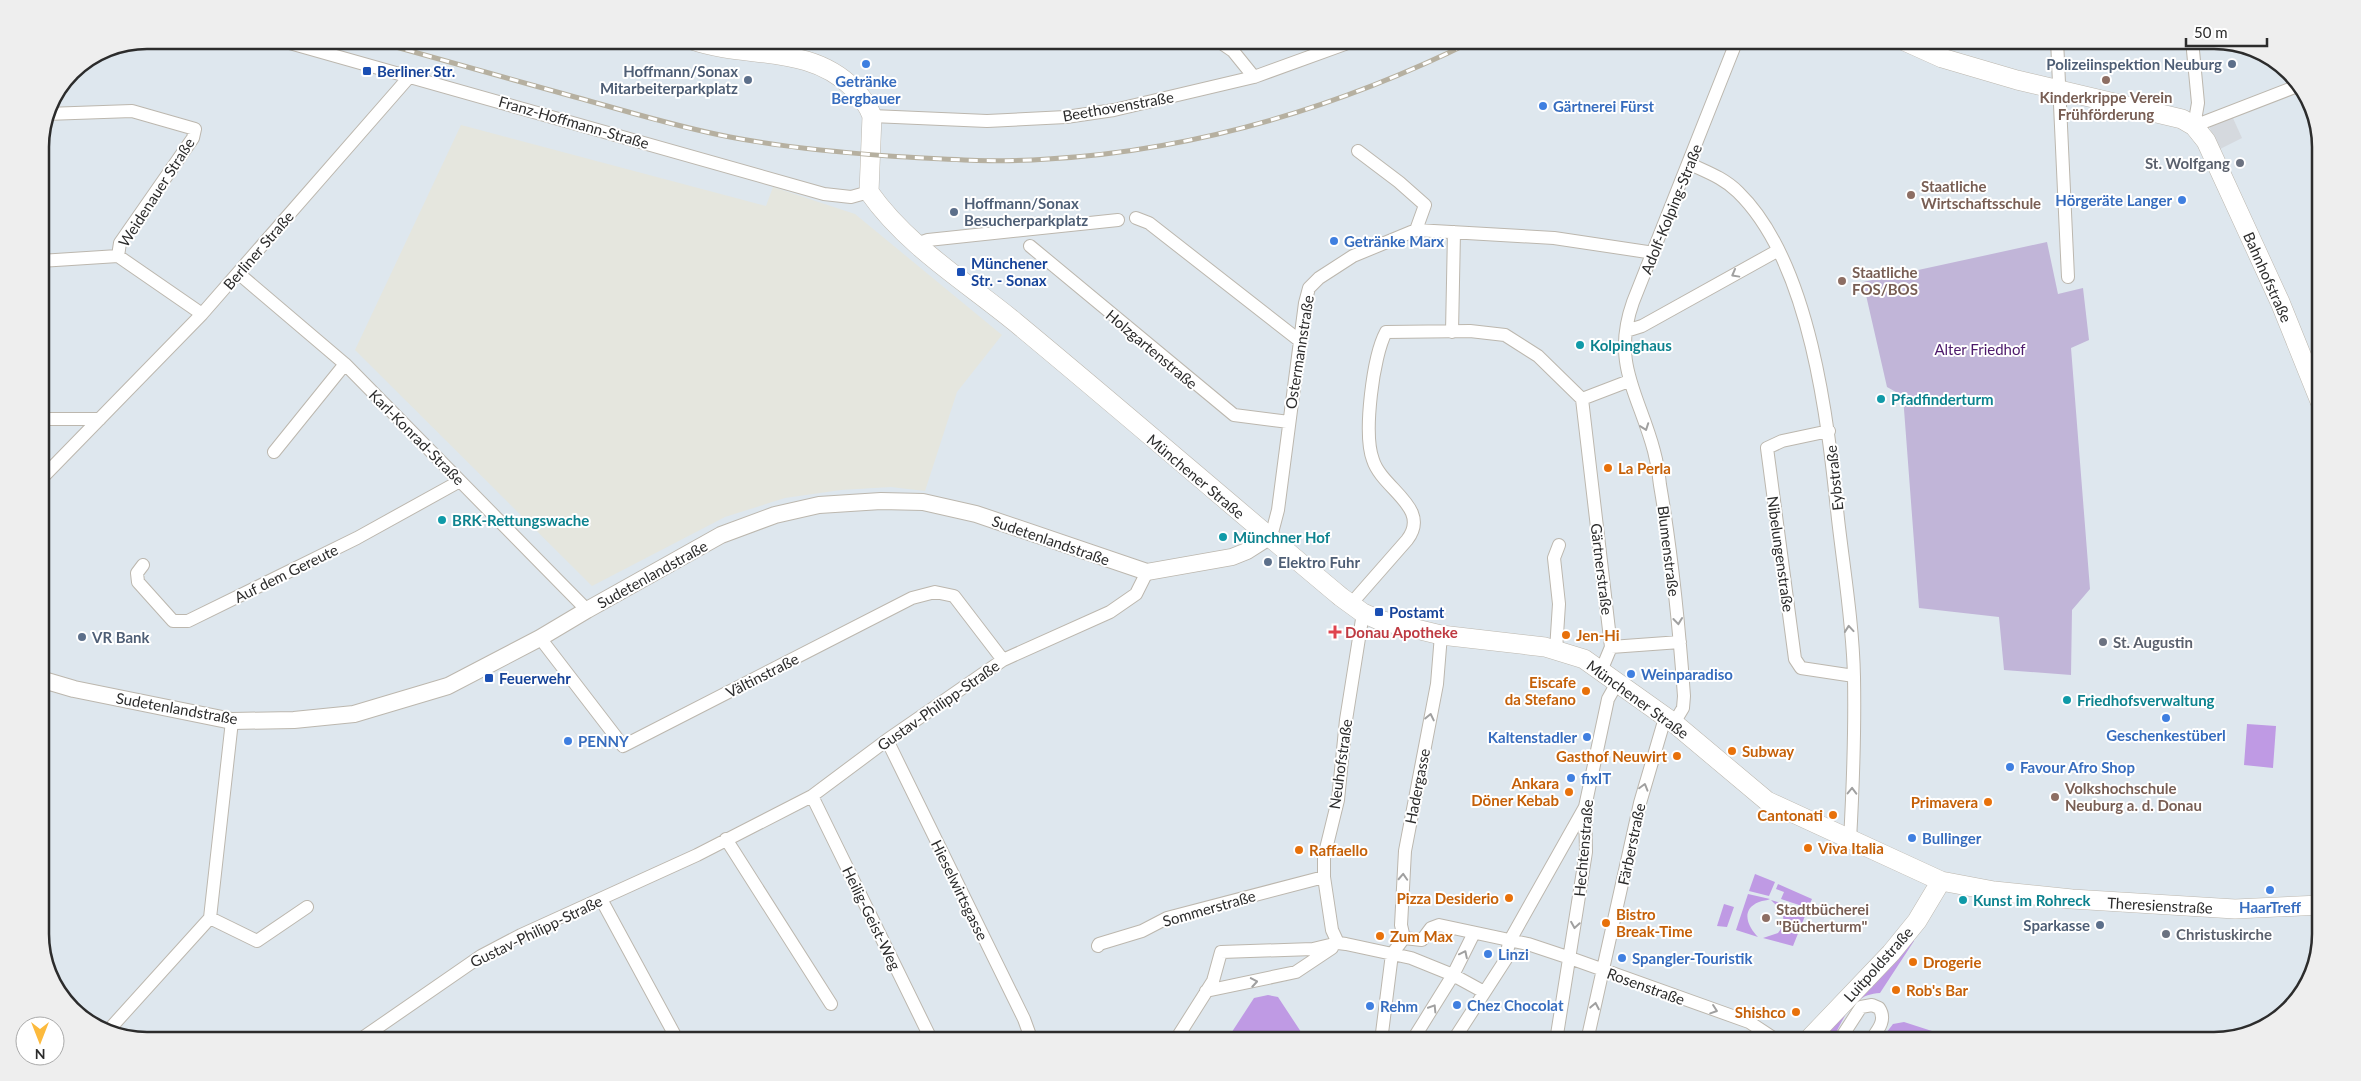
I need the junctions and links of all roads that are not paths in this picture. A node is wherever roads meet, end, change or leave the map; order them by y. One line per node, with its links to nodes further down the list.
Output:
1 (312, 49): 9 (street, Franz-Hoffmann-Straße)
2 (726, 49): 14 (main road)
3 (1230, 49): 10 (street)
4 (1331, 49): 10 (street, Beethovenstraße)
5 (1733, 49): 17 (street, Adolf-Kolping-Straße)
6 (1922, 49): 12 (main road)
7 (2058, 49): 12 (street)
8 (2193, 49): 15 (street)
9 (410, 76): 18 (street, Franz-Hoffmann-Straße); 29 (street, Berliner Straße)
10 (1254, 77): 14 (street, Beethovenstraße)
11 (2293, 89): 15 (street)
12 (2060, 90): 15 (main road); 30 (street)
13 (54, 114): 27 (street, Weidenauer Straße)
14 (872, 116): 18 (main road)
15 (2194, 126): 37 (main road, Bahnhofstraße)
16 (1358, 152): 21 (street)
17 (1690, 164): 25 (street, Eybstraße); 26 (street, Adolf-Kolping-Straße)
18 (869, 192): 23 (main road, Münchener Straße)
19 (1136, 218): 34 (street)
20 (1118, 220): 23 (street)
21 (1416, 230): 22 (street, Ostermannstraße); 34 (street, Ostermannstraße)
22 (1454, 232): 26 (street, Ostermannstraße); 33 (street)
23 (916, 244): 46 (main road, Münchener Straße)
24 (1030, 246): 41 (street, Holzgartenstraße)
25 (1777, 250): 32 (street, one-way to 32); 42 (street, Eybstraße)
26 (1654, 253): 32 (street, Adolf-Kolping-Straße)
27 (118, 256): 28 (street); 31 (street)
28 (49, 260)
29 (238, 273): 31 (street, Berliner Straße); 35 (street, Karl-Konrad-Straße)
30 (2068, 277)
31 (202, 314): 40 (street, Berliner Straße)
32 (1626, 331): 36 (street, Adolf-Kolping-Straße)
33 (1452, 332): 38 (street); 50 (street)
34 (1300, 341): 41 (street, Ostermannstraße)
35 (345, 364): 43 (street); 45 (street, Karl-Konrad-Straße)
36 (1629, 381): 38 (street); 54 (street, Blumenstraße, one-way to 54)
37 (2312, 382)
38 (1582, 399): 55 (street, Gärtnerstraße)
39 (49, 419): 40 (street)
40 (100, 419): 44 (street, Berliner Straße)
41 (1289, 422): 46 (street, Ostermannstraße)
42 (1828, 431): 59 (street, Eybstraße, one-way to 42); 59 (street, Nibelungenstraße)
43 (274, 452)
44 (49, 471)
45 (460, 481): 48 (street, Auf dem Gereute); 51 (street, Karl-Konrad-Straße)
46 (1269, 536): 49 (street, Sudetenlandstraße); 50 (main road, Münchener Straße)
47 (1559, 545): 56 (street)
48 (144, 565)
49 (1147, 572): 51 (street, Sudetenlandstraße); 57 (street, Gustav-Philipp-Straße)
50 (1357, 609): 52 (main road, Münchener Straße); 69 (street, Neuhofstraße)
51 (587, 610): 53 (street, Sudetenlandstraße)
52 (1441, 635): 56 (main road, Münchener Straße); 76 (street, Hadergasse, one-way to 52)
53 (540, 638): 57 (street, Vältinstraße); 63 (street, Sudetenlandstraße)
54 (1680, 642): 55 (street); 62 (street, Blumenstraße)
55 (1611, 647): 58 (street, Gärtnerstraße)
56 (1556, 650): 58 (main road, Münchener Straße)
57 (1003, 660): 64 (street, Gustav-Philipp-Straße)
58 (1601, 671): 61 (main road, Münchener Straße)
59 (1854, 676): 68 (street, Eybstraße, one-way to 59)
60 (49, 681): 63 (street, Sudetenlandstraße)
61 (1617, 682): 62 (main road, Münchener Straße); 66 (street, Hechtenstraße)
62 (1670, 720): 68 (main road, Münchener Straße); 82 (street, Färberstraße, one-way to 62)
63 (232, 721): 74 (street)
64 (888, 740): 65 (street, Gustav-Philipp-Straße); 91 (street, Hieselwirtsgasse)
65 (812, 796): 67 (street, Gustav-Philipp-Straße); 90 (street, Heilig-Geist-Weg)
66 (1585, 807): 77 (street); 81 (street, Hechtenstraße, one-way to 81)
67 (726, 839): 71 (street, Gustav-Philipp-Straße); 86 (street)
68 (1850, 840): 70 (main road, Münchener Straße)
69 (1324, 877): 78 (street, Neuhofstraße); 79 (street, Sommerstraße)
70 (1941, 881): 72 (main road, Theresienstraße); 99 (main road, Luitpoldstraße)
71 (601, 899): 88 (street, Gustav-Philipp-Straße); 89 (street)
72 (2312, 905)
73 (307, 907): 74 (street)
74 (210, 918): 87 (street)
75 (1474, 932): 76 (street, Rosenstraße); 77 (street, Rosenstraße); 83 (street, one-way to 75)
76 (1404, 938): 80 (street)
77 (1509, 942): 81 (street, Rosenstraße); 85 (street)
78 (1338, 943): 80 (street); 84 (street, one-way to 78); 84 (street)
79 (1098, 946)
80 (1392, 954): 83 (street); 93 (street)
81 (1570, 958): 82 (street, Rosenstraße); 96 (street, Hechtenstraße)
82 (1602, 971): 97 (street, Färberstraße, one-way to 82); 98 (street, Rosenstraße, one-way to 98)
83 (1453, 974): 85 (street); 94 (street, one-way to 83)
84 (1206, 991): 92 (street)
85 (1484, 992): 95 (street)
86 (831, 1004)
87 (112, 1026)
88 (371, 1032)
89 (673, 1032)
90 (928, 1032)
91 (1029, 1032)
92 (1181, 1032)
93 (1382, 1032)
94 (1418, 1032)
95 (1459, 1032)
96 (1558, 1032)
97 (1590, 1032)
98 (1764, 1032)
99 (1815, 1032)
100 (1845, 1032): 101 (street)
101 (1876, 1032)

